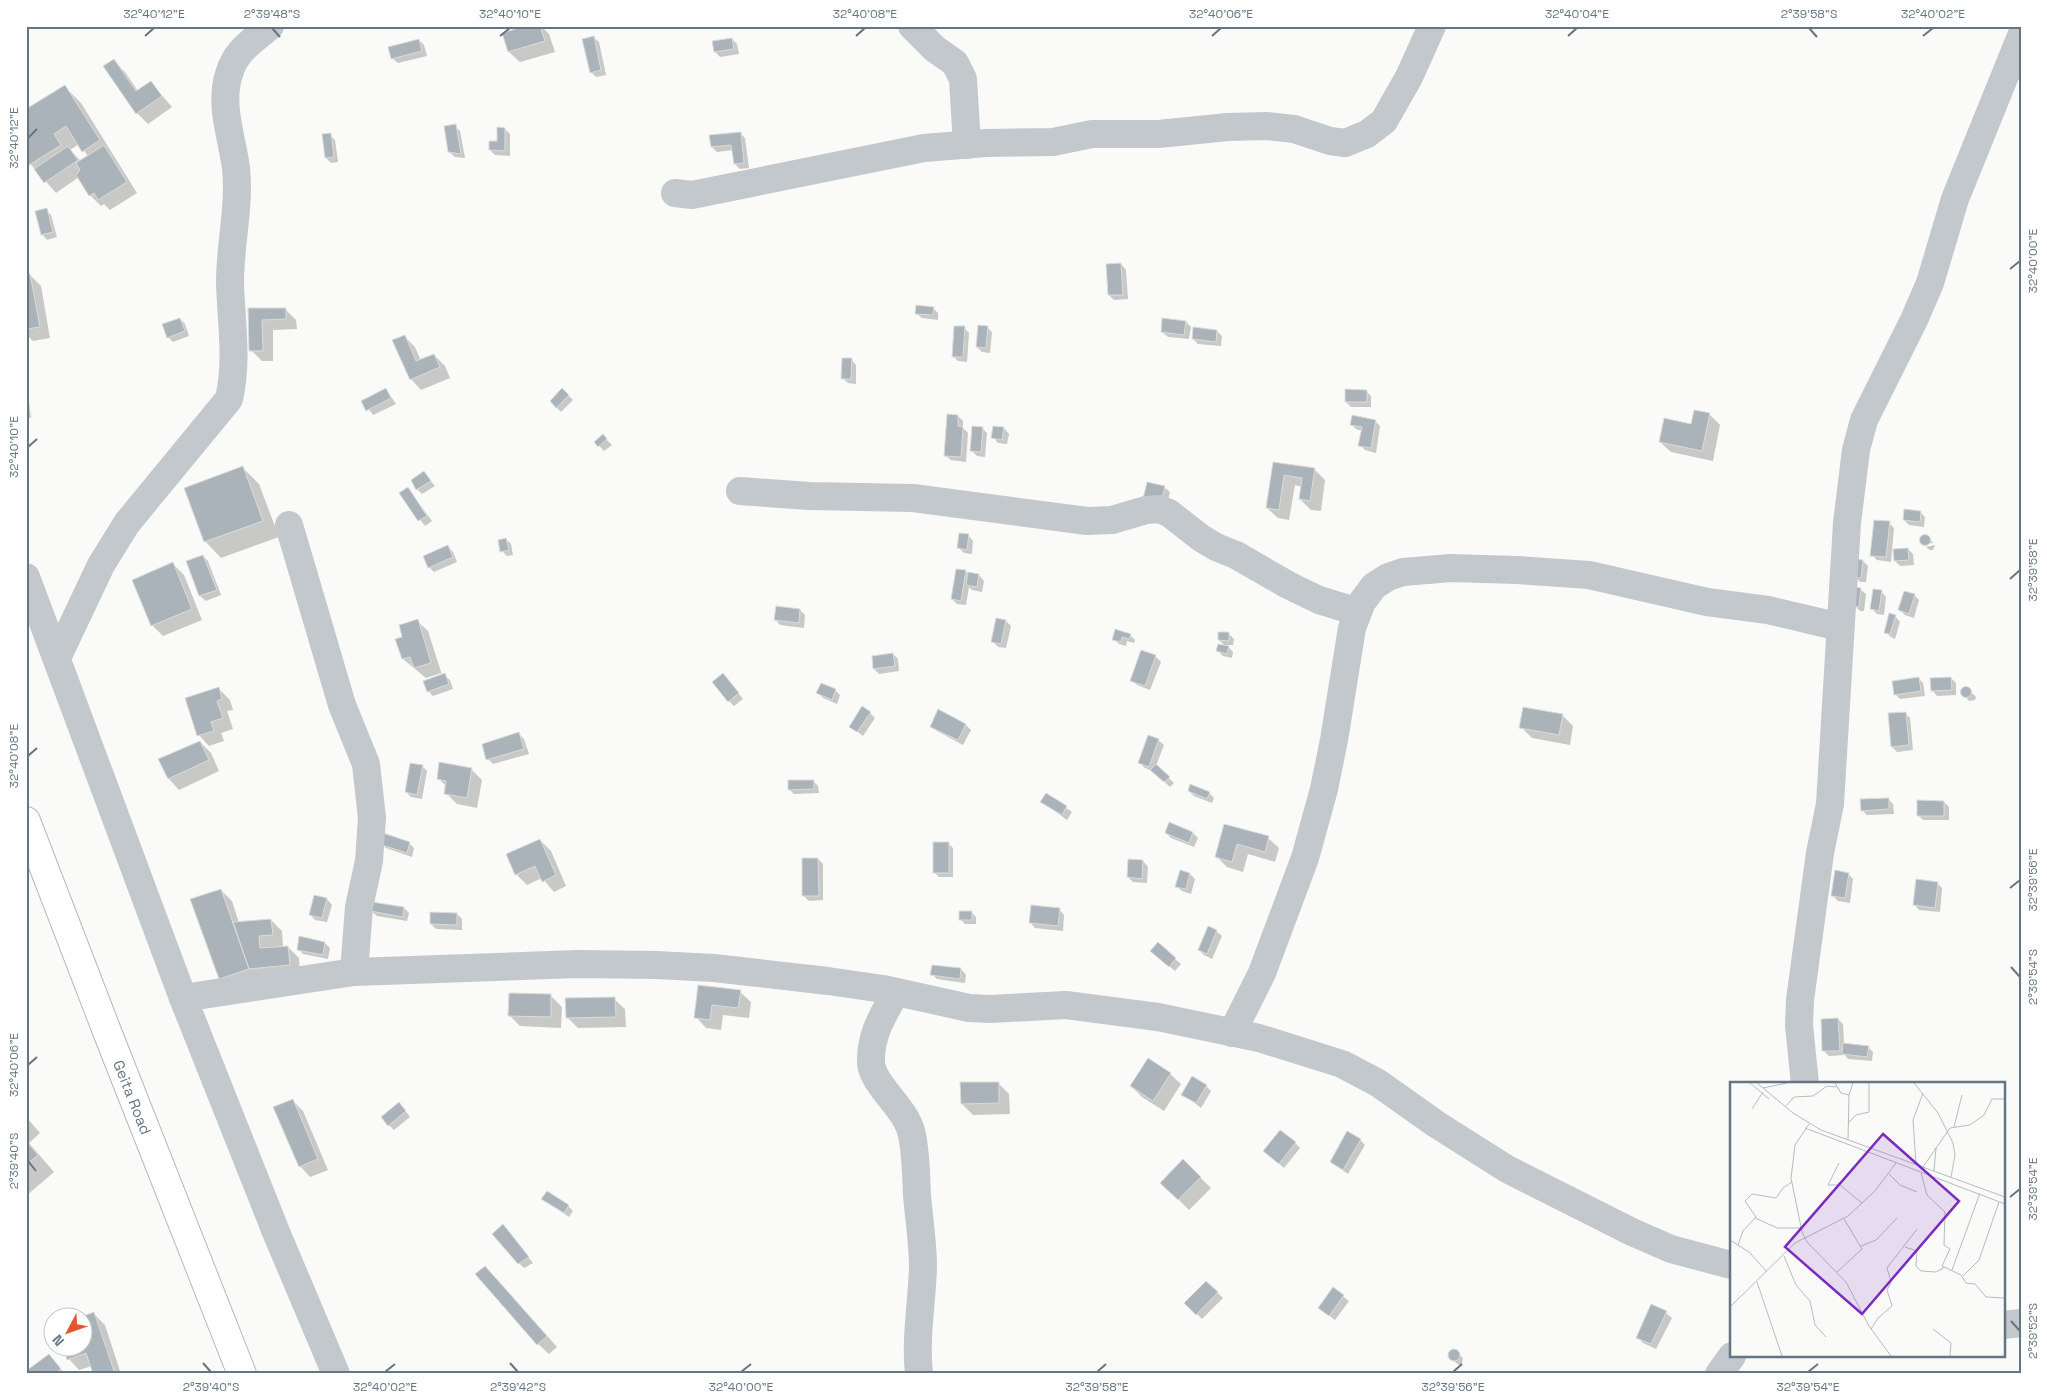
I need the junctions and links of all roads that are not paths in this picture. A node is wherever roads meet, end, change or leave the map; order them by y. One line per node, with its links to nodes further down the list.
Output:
1 (270, 26): 12 (street)
2 (912, 26): 5 (street)
3 (1432, 26): 5 (street)
4 (2021, 36): 11 (street)
5 (967, 145): 6 (street)
6 (675, 193)
7 (740, 491): 10 (street)
8 (289, 525): 14 (street)
9 (26, 577): 12 (street)
10 (1358, 612): 11 (street); 17 (street)
11 (1840, 627): 18 (street)
12 (57, 658): 16 (street)
13 (26, 821): 23 (highway, Geita Road)
14 (354, 972): 15 (street); 16 (street)
15 (896, 992): 17 (street); 25 (street)
16 (183, 998): 24 (street)
17 (1232, 1033): 19 (street)
18 (1805, 1082)
19 (1730, 1265)
20 (2021, 1323): 21 (street)
21 (2004, 1325)
22 (1731, 1358): 26 (street)
23 (242, 1374)
24 (336, 1374)
25 (918, 1374)
26 (1719, 1374)

